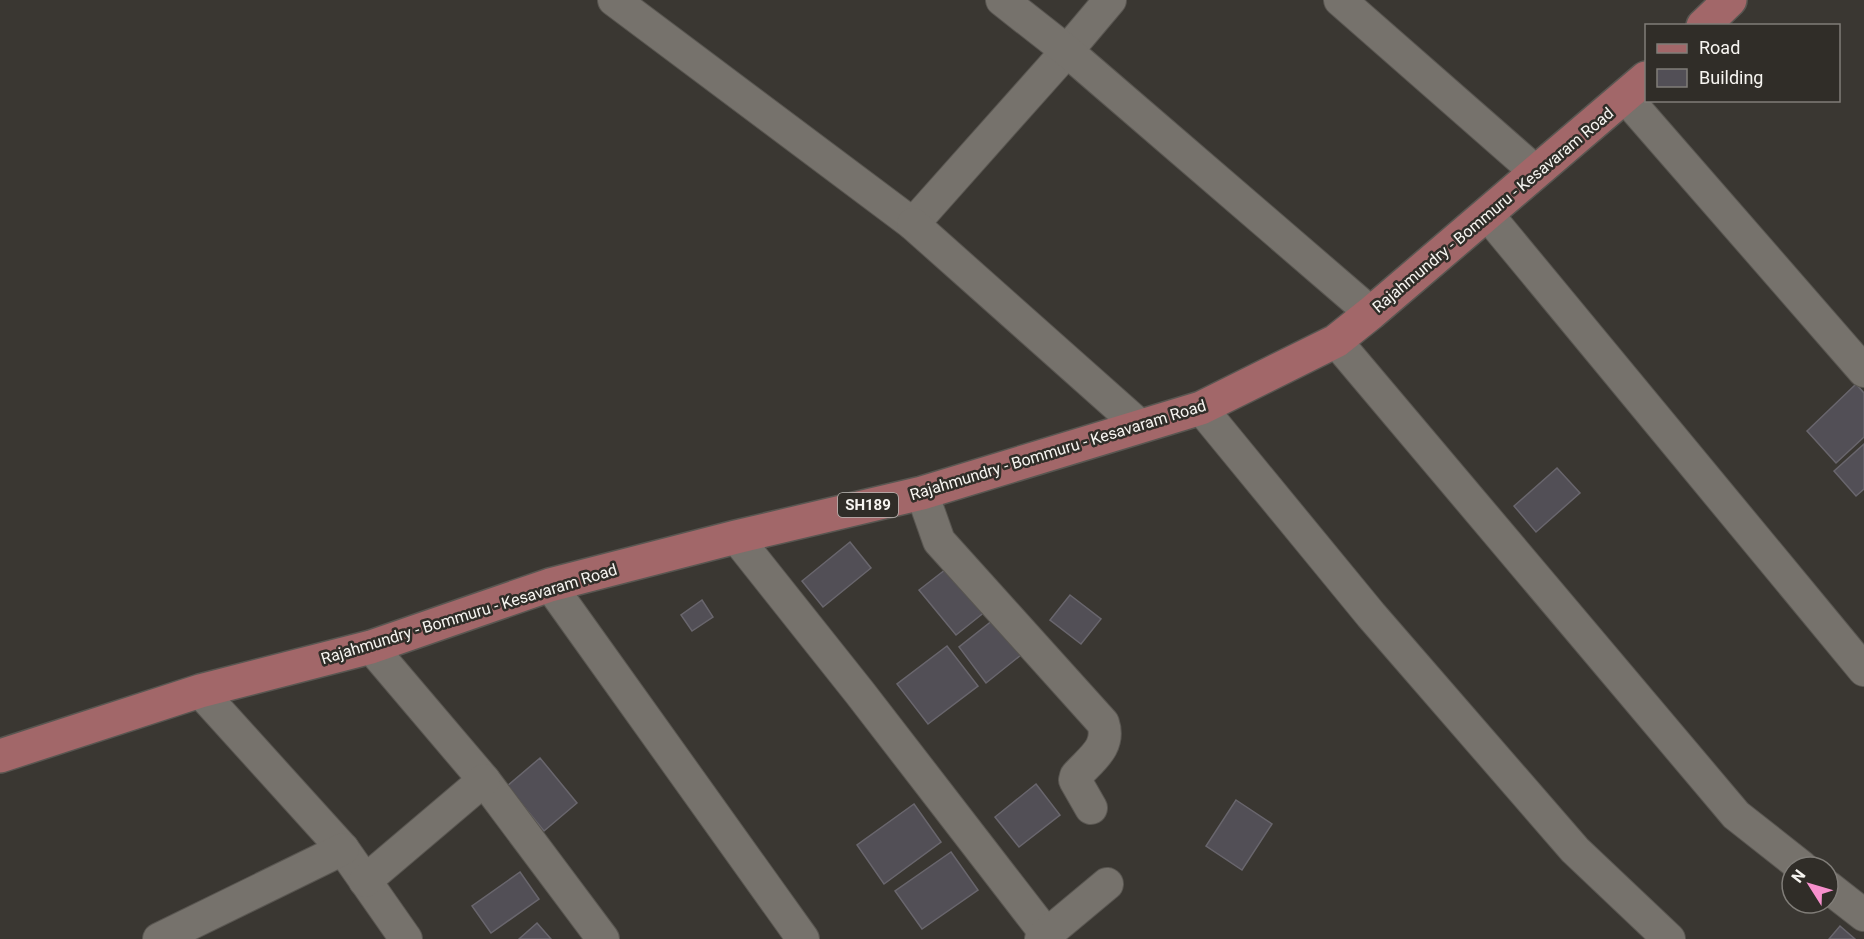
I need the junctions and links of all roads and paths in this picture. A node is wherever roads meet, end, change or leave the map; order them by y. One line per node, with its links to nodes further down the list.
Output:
1 (614, 0): 12 (street)
2 (1002, 0): 7 (street)
3 (1110, 0): 7 (street)
4 (1340, 0): 10 (street)
5 (1730, 0): 6 (main road)
6 (1705, 24)
7 (1067, 51): 12 (street); 13 (street)
8 (1636, 88): 10 (main road, Rajahmundry - Bommuru - Kesavaram Road / SH189)
9 (1647, 102): 15 (street)
10 (1536, 172): 11 (main road, Rajahmundry - Bommuru - Kesavaram Road / SH189)
11 (1487, 214): 13 (main road, Rajahmundry - Bommuru - Kesavaram Road / SH189); 22 (street)
12 (913, 224): 17 (street)
13 (1371, 313): 14 (main road, Rajahmundry - Bommuru - Kesavaram Road / SH189)
14 (1336, 340): 16 (main road, Rajahmundry - Bommuru - Kesavaram Road / SH189); 28 (street)
15 (1864, 371)
16 (1201, 408): 17 (main road, Rajahmundry - Bommuru - Kesavaram Road / SH189); 38 (street)
17 (1140, 426): 18 (main road, Rajahmundry - Bommuru - Kesavaram Road / SH189)
18 (922, 493): 19 (main road, Rajahmundry - Bommuru - Kesavaram Road / SH189); 26 (street)
19 (736, 537): 20 (main road, Rajahmundry - Bommuru - Kesavaram Road / SH189); 33 (street)
20 (550, 585): 21 (main road, Rajahmundry - Bommuru - Kesavaram Road / SH189); 37 (street)
21 (371, 647): 23 (main road, Rajahmundry - Bommuru - Kesavaram Road / SH189); 25 (street)
22 (1864, 670)
23 (200, 691): 24 (main road, Rajahmundry - Bommuru - Kesavaram Road / SH189); 27 (street)
24 (0, 756)
25 (484, 780): 29 (street); 36 (street)
26 (1091, 808)
27 (343, 849): 29 (street); 34 (street)
28 (1787, 855)
29 (365, 880): 35 (street)
30 (1107, 884): 33 (street)
31 (1840, 896): 32 (street)
32 (1864, 915)
33 (1046, 938)
34 (159, 939)
35 (406, 939)
36 (603, 939)
37 (803, 939)
38 (1669, 939)

